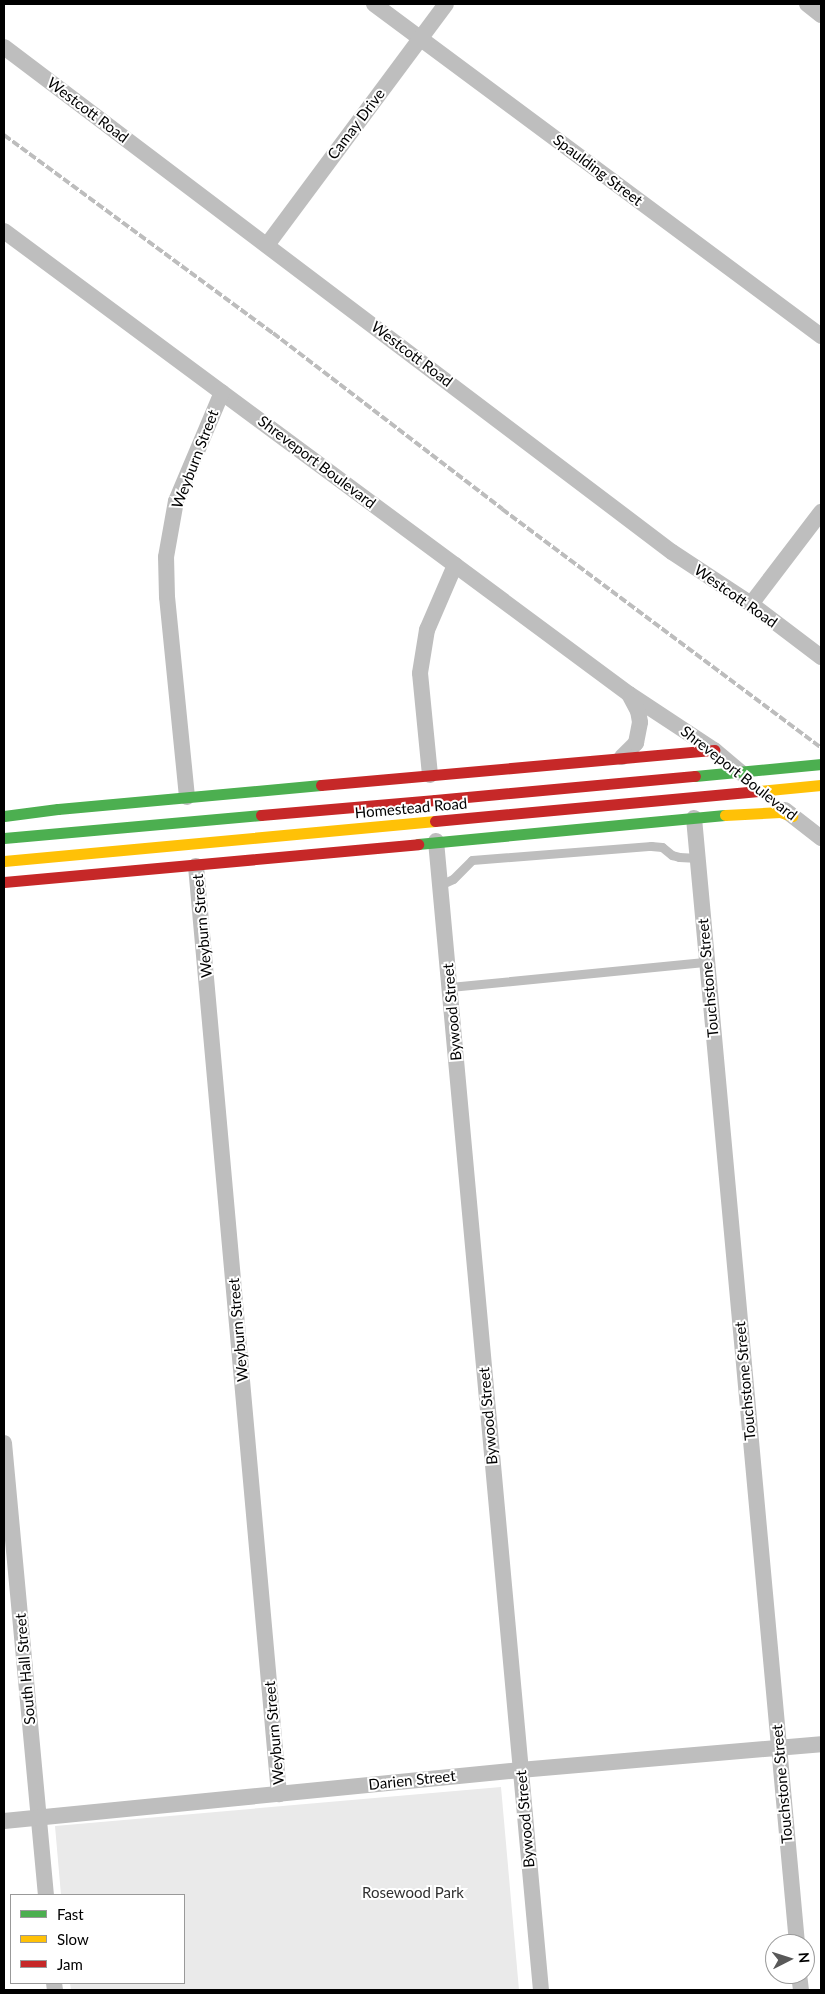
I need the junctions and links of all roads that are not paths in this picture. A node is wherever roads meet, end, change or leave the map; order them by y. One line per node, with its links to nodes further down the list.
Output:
1 (374, 4): 5 (street, Spaulding Street)
2 (446, 4): 5 (street, Camay Drive)
3 (807, 4): 4 (street)
4 (821, 15)
5 (420, 38): 8 (street, Camay Drive); 9 (street, Spaulding Street)
6 (4, 47): 8 (street, Westcott Road)
7 (4, 232): 10 (street, Shreveport Boulevard)
8 (267, 245): 13 (street, Westcott Road)
9 (821, 336)
10 (222, 392): 12 (street, Shreveport Boulevard); 22 (street, Weyburn Street)
11 (821, 512): 13 (street)
12 (455, 565): 15 (street, Shreveport Boulevard); 19 (street)
13 (751, 604): 14 (street, Westcott Road)
14 (821, 657)
15 (630, 694): 16 (street, Shreveport Boulevard); 17 (street)
16 (714, 750): 17 (main road); 21 (street, Shreveport Boulevard)
17 (622, 757): 19 (main road)
18 (821, 764): 27 (main road, Homestead Road, bridge)
19 (430, 775): 22 (main road)
20 (821, 785): 31 (main road, Homestead Road, bridge)
21 (764, 792): 23 (main road); 25 (street, Shreveport Boulevard)
22 (187, 797): 24 (main road)
23 (751, 812): 25 (main road); 26 (main road)
24 (4, 816)
25 (792, 816): 28 (street, Shreveport Boulevard)
26 (694, 818): 29 (main road); 30 (street, Touchstone Street)
27 (4, 838)
28 (821, 838)
29 (436, 841): 32 (main road); 34 (street, Bywood Street)
30 (698, 858): 34 (lane); 35 (street, Touchstone Street)
31 (4, 861)
32 (196, 866): 33 (main road); 41 (street, Weyburn Street)
33 (4, 882)
34 (440, 885): 36 (street, Bywood Street)
35 (707, 962): 36 (lane); 39 (street, Touchstone Street)
36 (450, 987): 40 (street, Bywood Street)
37 (4, 1443): 42 (street, South Hall Street)
38 (821, 1744): 39 (street, Darien Street)
39 (778, 1748): 40 (street, Darien Street); 45 (street, Touchstone Street)
40 (520, 1770): 41 (street, Darien Street); 46 (street, Bywood Street)
41 (279, 1794): 42 (street, Darien Street)
42 (39, 1818): 43 (street, Darien Street); 44 (street, South Hall Street)
43 (4, 1821)
44 (46, 1894)
45 (795, 1934)
46 (541, 1990)

